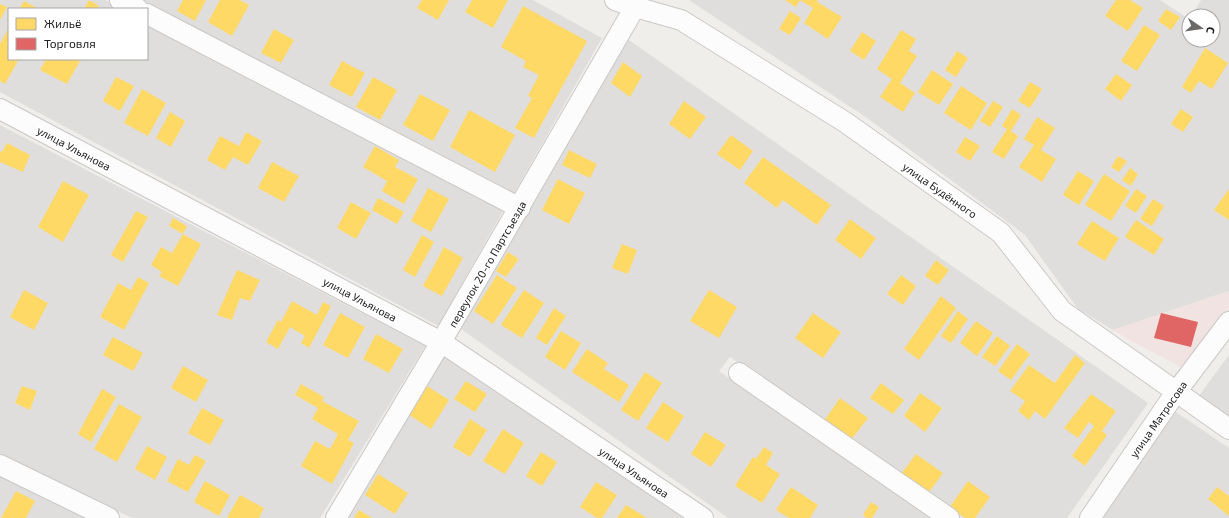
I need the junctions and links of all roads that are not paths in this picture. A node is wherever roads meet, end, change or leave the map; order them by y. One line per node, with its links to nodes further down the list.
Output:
1 (120, 0): 4 (street)
2 (615, 0): 3 (street, улица Будённого)
3 (635, 7): 7 (street, переулок 20-го Партсъезда); 11 (street, улица Будённого)
4 (136, 8)
5 (148, 15): 7 (street)
6 (0, 109): 9 (street, улица Ульянова)
7 (520, 208): 9 (street, переулок 20-го Партсъезда)
8 (1229, 322): 11 (street, улица Матросова)
9 (441, 342): 15 (street, переулок 20-го Партсъезда); 16 (street, улица Ульянова)
10 (740, 373): 17 (street)
11 (1176, 392): 12 (street, улица Будённого); 18 (street, улица Матросова)
12 (1229, 428)
13 (0, 465): 14 (street)
14 (110, 518)
15 (336, 518)
16 (703, 518)
17 (949, 518)
18 (1090, 518)

